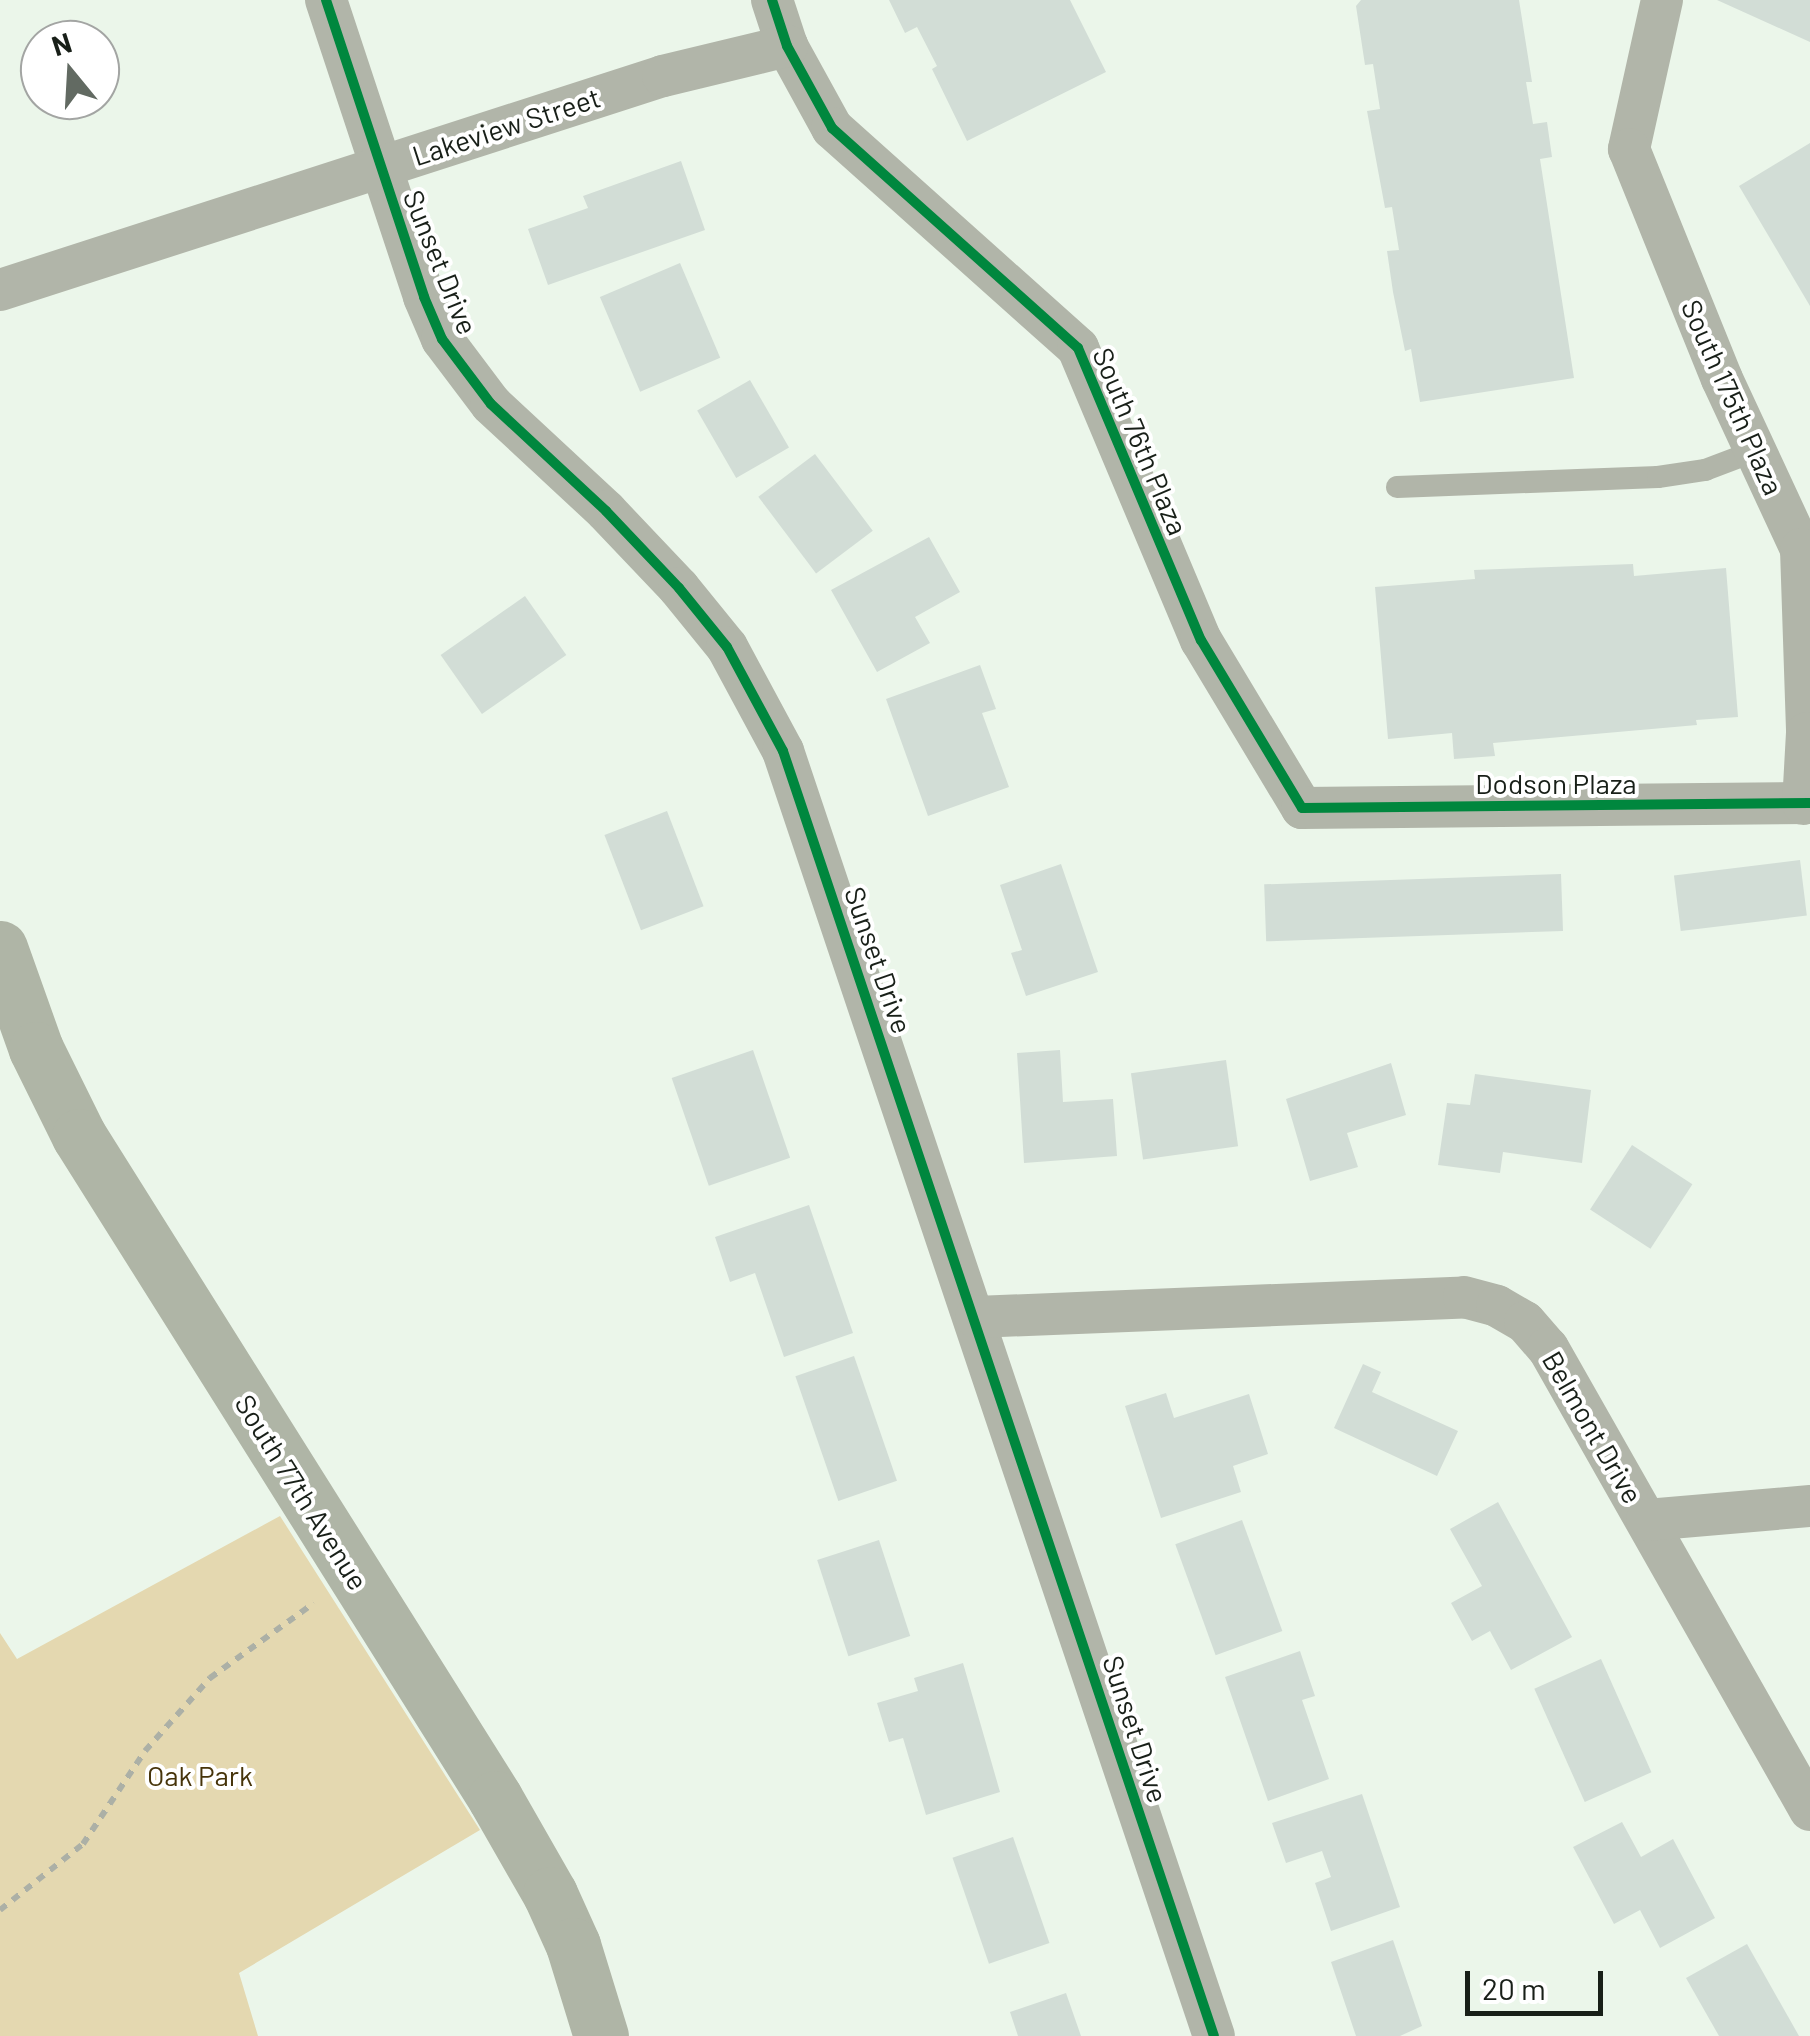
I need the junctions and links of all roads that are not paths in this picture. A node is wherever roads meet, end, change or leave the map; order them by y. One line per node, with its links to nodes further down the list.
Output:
1 (326, 0): 5 (street, Sunset Drive)
2 (772, 0): 4 (street, South 76th Plaza)
3 (1662, 0): 7 (street, South 175th Plaza)
4 (787, 46): 5 (street, Lakeview Street); 10 (street, South 76th Plaza)
5 (380, 167): 6 (street, Lakeview Street); 12 (street, Sunset Drive)
6 (0, 290)
7 (1755, 451): 8 (lane); 9 (street, South 175th Plaza)
8 (1398, 488)
9 (1806, 803): 10 (street, Dodson Plaza)
10 (1302, 808)
11 (0, 948): 16 (street, South 77th Avenue)
12 (976, 1317): 14 (street, Belmont Drive); 17 (street, Sunset Drive)
13 (1810, 1506): 14 (street)
14 (1647, 1520): 15 (street, Belmont Drive)
15 (1810, 1810)
16 (601, 2036)
17 (1214, 2036)

